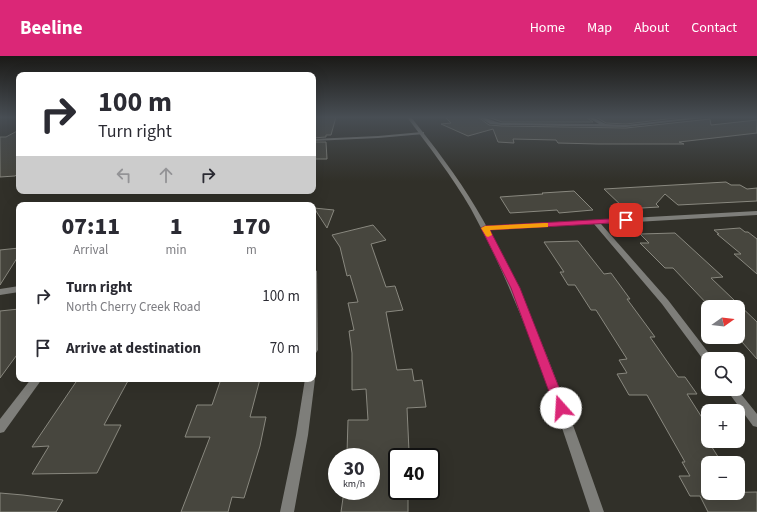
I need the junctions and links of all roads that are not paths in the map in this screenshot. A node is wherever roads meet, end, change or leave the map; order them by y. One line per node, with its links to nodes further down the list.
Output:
1 (350, 138): 3 (street)
2 (426, 138): 8 (street)
3 (316, 140)
4 (757, 213): 5 (street)
5 (749, 214): 6 (street); 7 (street)
6 (757, 219)
7 (596, 222): 8 (street); 11 (street)
8 (485, 228): 18 (street)
9 (16, 290): 10 (street)
10 (0, 292)
11 (703, 352)
12 (35, 382): 16 (street)
13 (310, 382): 17 (street)
14 (737, 396): 15 (street)
15 (757, 422)
16 (0, 428)
17 (287, 512)
18 (597, 512)

